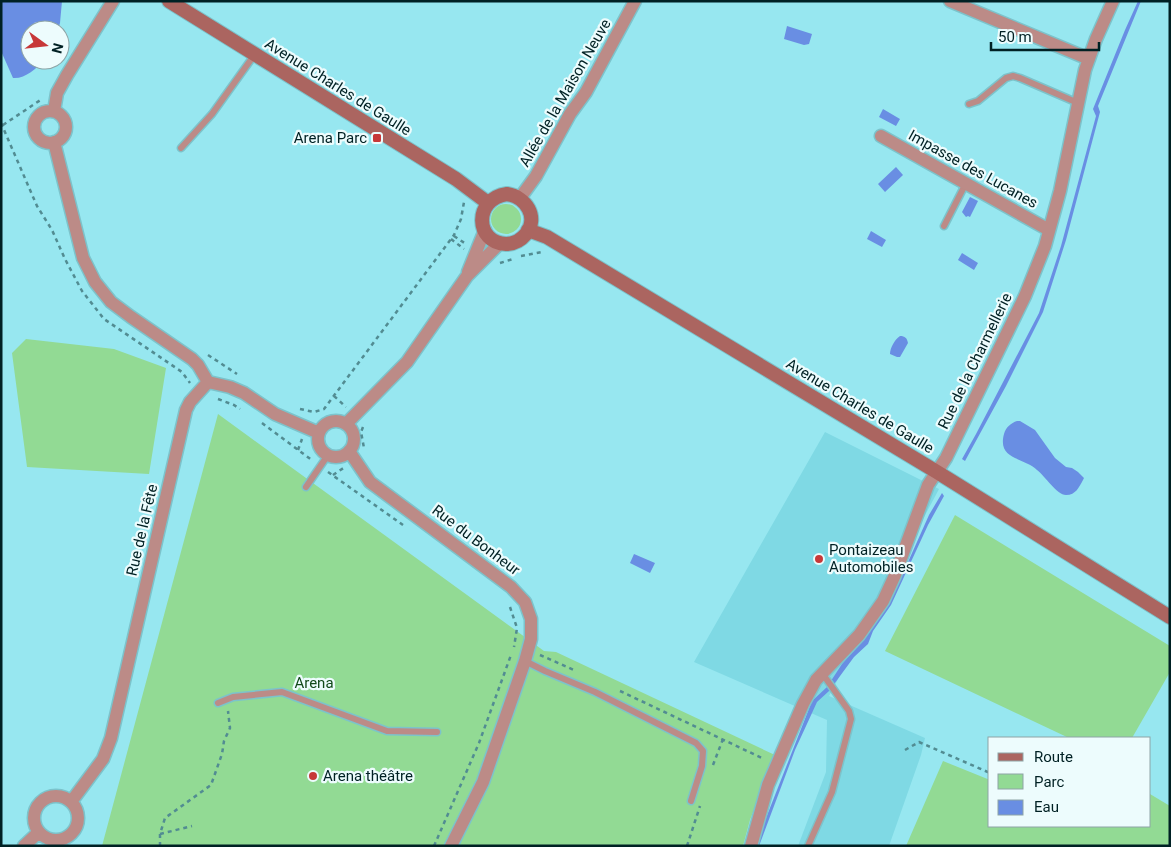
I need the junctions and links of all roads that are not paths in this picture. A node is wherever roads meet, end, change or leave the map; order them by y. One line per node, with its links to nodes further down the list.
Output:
1 (113, 1): 10 (street)
2 (169, 1): 6 (main road, Avenue Charles de Gaulle)
3 (635, 1): 15 (street, Allée de la Maison Neuve)
4 (950, 1): 7 (street)
5 (1113, 1): 7 (street, Rue de la Charmellerie)
6 (255, 54): 13 (lane); 16 (main road, Avenue Charles de Gaulle)
7 (1089, 59): 8 (street, Rue de la Charmellerie)
8 (1078, 103): 9 (lane); 20 (street, Rue de la Charmellerie)
9 (969, 104)
10 (54, 111): 12 (street); 12 (street)
11 (881, 136): 14 (street, Impasse des Lucanes)
12 (54, 142): 23 (street)
13 (181, 148)
14 (966, 183): 17 (lane); 20 (street, Impasse des Lucanes)
15 (520, 198): 16 (main road); 19 (main road)
16 (488, 203): 18 (main road)
17 (944, 226)
18 (485, 230): 21 (main road); 22 (street)
19 (528, 230): 21 (main road); 28 (main road, Avenue Charles de Gaulle)
20 (1050, 230): 28 (street, Rue de la Charmellerie)
21 (500, 243): 22 (street)
22 (466, 276): 24 (street)
23 (204, 387): 25 (street); 36 (street, Rue de la Fête)
24 (346, 424): 25 (street); 26 (street)
25 (319, 433): 27 (street)
26 (349, 451): 27 (street); 31 (street, Rue du Bonheur)
27 (328, 455): 29 (lane)
28 (937, 472): 30 (main road, Avenue Charles de Gaulle); 32 (street, Rue de la Charmellerie)
29 (306, 487)
30 (1170, 617)
31 (530, 663): 35 (lane); 39 (street, Rue du Bonheur)
32 (824, 676): 40 (street, Rue de la Charmellerie); 41 (lane)
33 (218, 703): 34 (lane)
34 (437, 732)
35 (691, 801)
36 (71, 802): 37 (street); 37 (street)
37 (38, 832): 38 (street)
38 (24, 846)
39 (451, 846)
40 (751, 846)
41 (808, 846)

